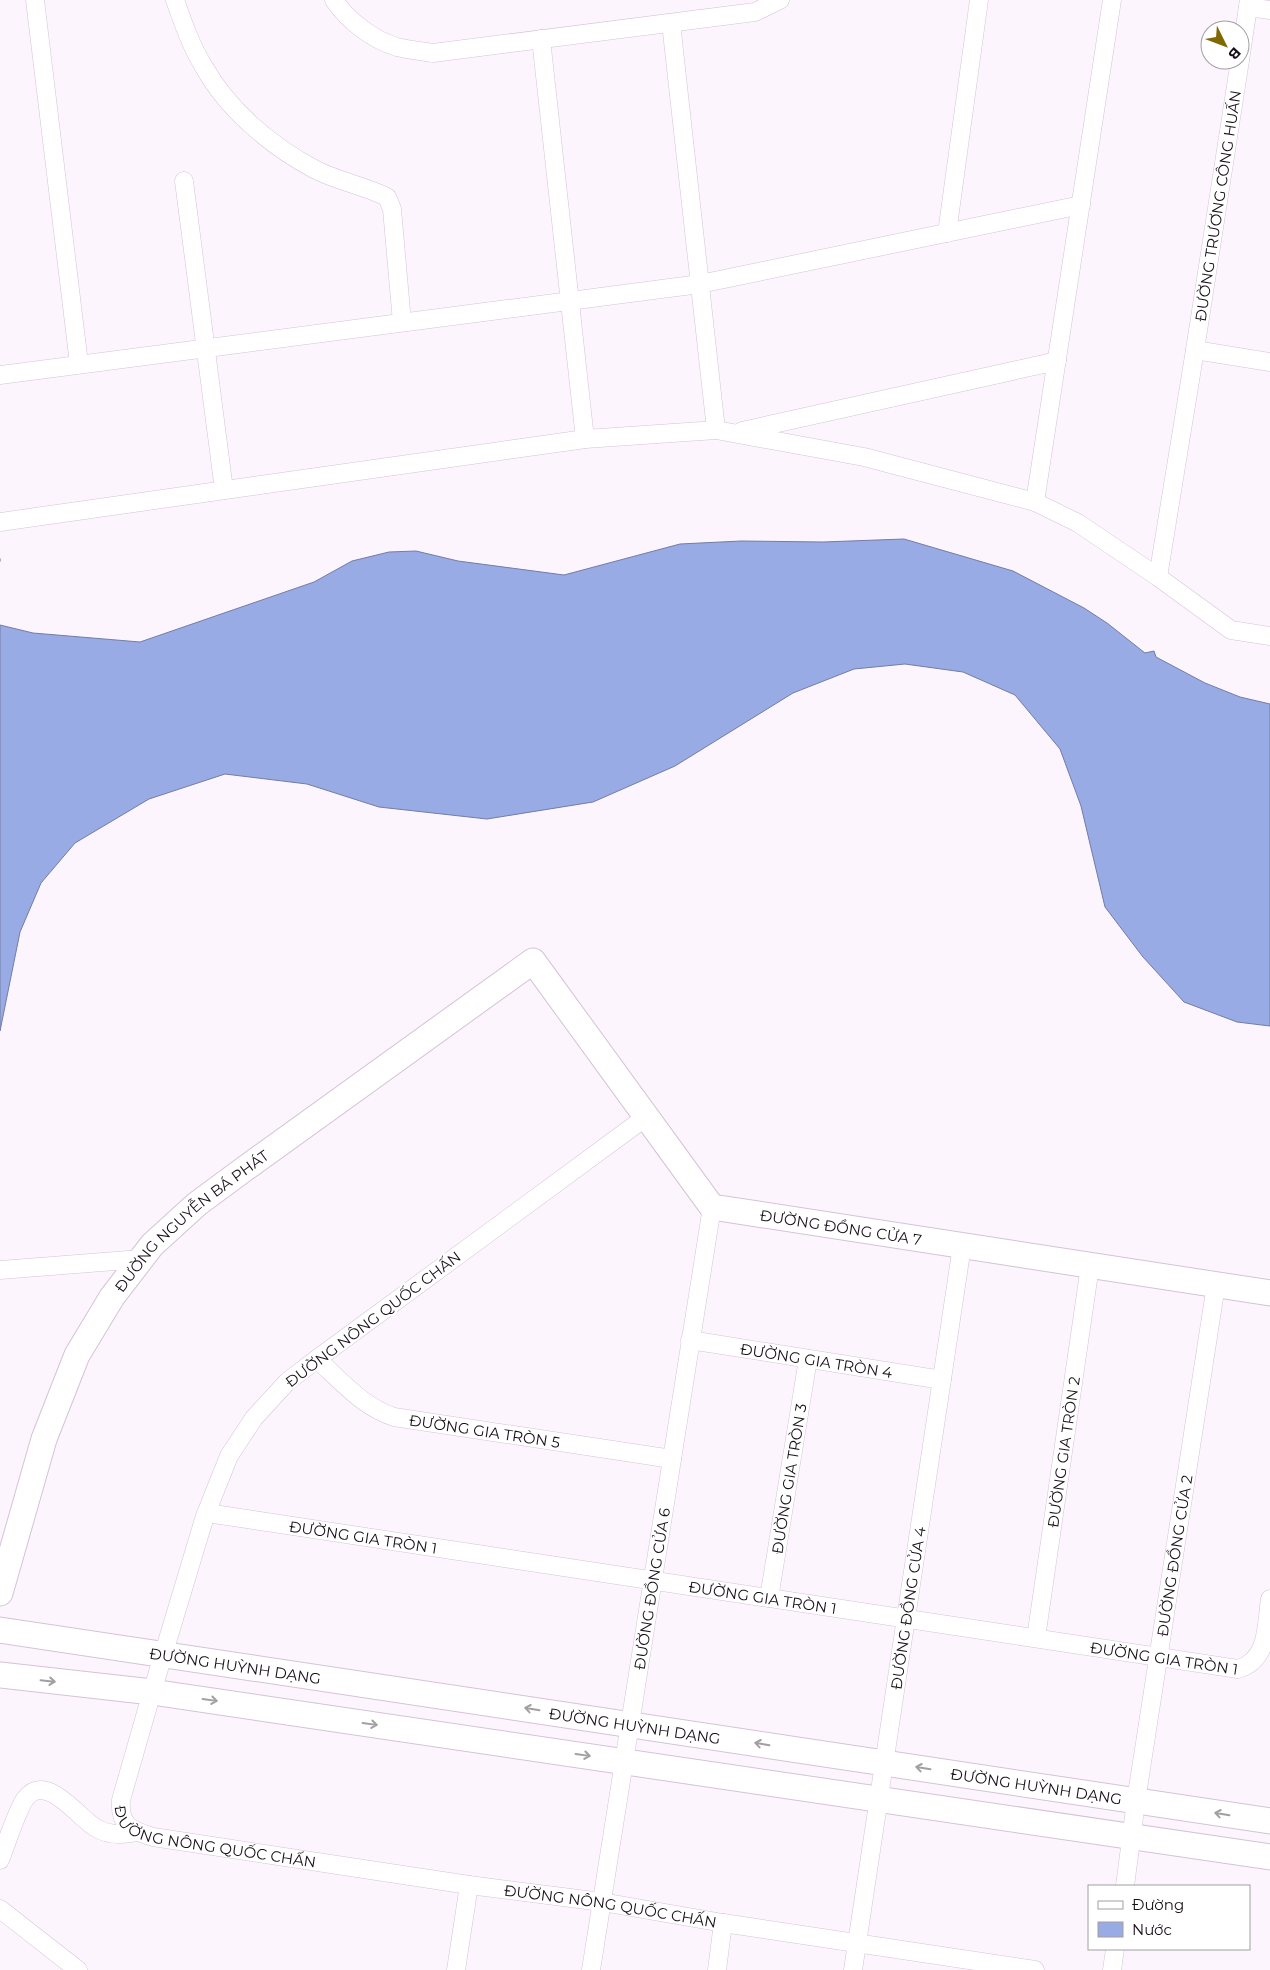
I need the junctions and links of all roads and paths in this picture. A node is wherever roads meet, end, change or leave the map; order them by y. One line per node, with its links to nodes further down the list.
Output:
1 (35, 0): 23 (street)
2 (175, 0): 18 (street)
3 (334, 0): 11 (street)
4 (780, 0): 10 (street)
5 (979, 0): 15 (street)
6 (1112, 0): 14 (street)
7 (1249, 3): 8 (street); 9 (street, ĐƯỜNG TRƯƠNG CÔNG HUẤN)
8 (1270, 10)
9 (1246, 20)
10 (671, 23): 11 (street); 16 (street)
11 (542, 40): 17 (street)
12 (1238, 70): 20 (street, ĐƯỜNG TRƯƠNG CÔNG HUẤN)
13 (184, 182): 19 (street)
14 (1081, 205): 15 (street); 21 (street)
15 (947, 233): 16 (street)
16 (700, 284): 17 (street); 25 (street)
17 (570, 301): 18 (street); 27 (street)
18 (402, 322): 19 (street)
19 (206, 348): 23 (street); 28 (street)
20 (1196, 350): 22 (street); 31 (street, ĐƯỜNG TRƯƠNG CÔNG HUẤN)
21 (1056, 361): 26 (street); 29 (street)
22 (1270, 362)
23 (79, 364): 24 (street)
24 (0, 374)
25 (716, 430): 26 (street); 27 (street)
26 (734, 433): 29 (street)
27 (584, 439): 28 (street)
28 (224, 490): 30 (street)
29 (1034, 502): 31 (street)
30 (0, 522)
31 (1158, 577): 32 (street)
32 (1270, 636)
33 (646, 1117): 34 (street); 36 (street, ĐƯỜNG NGUYỄN BÁ PHÁT); 42 (street, ĐƯỜNG NÔNG QUỐC CHẤN)
34 (712, 1207): 35 (street, ĐƯỜNG ĐỒNG CỬA 7); 41 (street, ĐƯỜNG ĐỒNG CỬA 6)
35 (962, 1246): 37 (street, ĐƯỜNG ĐỒNG CỬA 7); 44 (street, ĐƯỜNG ĐỒNG CỬA 4)
36 (141, 1259): 38 (street); 48 (street, ĐƯỜNG NGUYỄN BÁ PHÁT)
37 (1090, 1266): 39 (street, ĐƯỜNG ĐỒNG CỬA 7); 53 (street, ĐƯỜNG GIA TRÒN 2)
38 (0, 1270)
39 (1216, 1285): 40 (street, ĐƯỜNG ĐỒNG CỬA 7); 55 (street, ĐƯỜNG ĐỒNG CỬA 2)
40 (1270, 1293)
41 (690, 1340): 43 (street, ĐƯỜNG GIA TRÒN 4); 45 (street, ĐƯỜNG ĐỒNG CỬA 6)
42 (317, 1359): 45 (street, ĐƯỜNG GIA TRÒN 5); 46 (street, ĐƯỜNG NÔNG QUỐC CHẤN)
43 (808, 1359): 44 (street, ĐƯỜNG GIA TRÒN 4); 49 (street, ĐƯỜNG GIA TRÒN 3)
44 (942, 1380): 51 (street, ĐƯỜNG ĐỒNG CỬA 4)
45 (672, 1459): 47 (street, ĐƯỜNG ĐỒNG CỬA 6)
46 (206, 1513): 47 (street, ĐƯỜNG GIA TRÒN 1); 54 (street, ĐƯỜNG NÔNG QUỐC CHẤN)
47 (652, 1580): 49 (street, ĐƯỜNG GIA TRÒN 1); 58 (street, ĐƯỜNG ĐỒNG CỬA 6)
48 (0, 1593)
49 (770, 1598): 51 (street, ĐƯỜNG GIA TRÒN 1)
50 (1270, 1599): 55 (street, ĐƯỜNG GIA TRÒN 1)
51 (906, 1619): 53 (street, ĐƯỜNG GIA TRÒN 1); 60 (street, ĐƯỜNG ĐỒNG CỬA 4)
52 (0, 1630): 54 (street, ĐƯỜNG HUỲNH DẠNG)
53 (1036, 1638): 55 (street, ĐƯỜNG GIA TRÒN 1)
54 (163, 1653): 57 (street, ĐƯỜNG NÔNG QUỐC CHẤN); 58 (street, ĐƯỜNG HUỲNH DẠNG, one-way to 54)
55 (1158, 1656): 62 (street, ĐƯỜNG ĐỒNG CỬA 2)
56 (0, 1675): 57 (street, one-way to 57)
57 (152, 1692): 59 (street, one-way to 59); 64 (street, ĐƯỜNG NÔNG QUỐC CHẤN)
58 (630, 1724): 59 (street, ĐƯỜNG ĐỒNG CỬA 6); 60 (street, ĐƯỜNG HUỲNH DẠNG, one-way to 58)
59 (624, 1762): 61 (street); 70 (street, ĐƯỜNG ĐỒNG CỬA 6)
60 (884, 1762): 61 (street, ĐƯỜNG ĐỒNG CỬA 4); 62 (street, ĐƯỜNG HUỲNH DẠNG, one-way to 60)
61 (878, 1799): 65 (street); 73 (street, ĐƯỜNG ĐỒNG CỬA 4)
62 (1136, 1801): 63 (street, ĐƯỜNG HUỲNH DẠNG, one-way to 62); 65 (street, ĐƯỜNG ĐỒNG CỬA 2)
63 (1270, 1821)
64 (137, 1832): 67 (street); 68 (street, ĐƯỜNG NÔNG QUỐC CHẤN)
65 (1132, 1836): 66 (street); 69 (street, ĐƯỜNG ĐỒNG CỬA 2)
66 (1270, 1857)
67 (0, 1860)
68 (469, 1885): 70 (street, ĐƯỜNG NÔNG QUỐC CHẤN); 77 (street)
69 (1125, 1885)
70 (602, 1902): 72 (street, ĐƯỜNG NÔNG QUỐC CHẤN); 78 (street, ĐƯỜNG ĐỒNG CỬA 6)
71 (0, 1910): 76 (street)
72 (723, 1923): 73 (street, ĐƯỜNG NÔNG QUỐC CHẤN); 79 (street)
73 (857, 1943): 75 (street, ĐƯỜNG NÔNG QUỐC CHẤN); 80 (street, ĐƯỜNG ĐỒNG CỬA 4)
74 (1115, 1950): 82 (street)
75 (983, 1966): 81 (street, ĐƯỜNG NÔNG QUỐC CHẤN)
76 (78, 1970)
77 (456, 1970)
78 (591, 1970)
79 (717, 1970)
80 (853, 1970)
81 (1035, 1970)
82 (1112, 1970)

